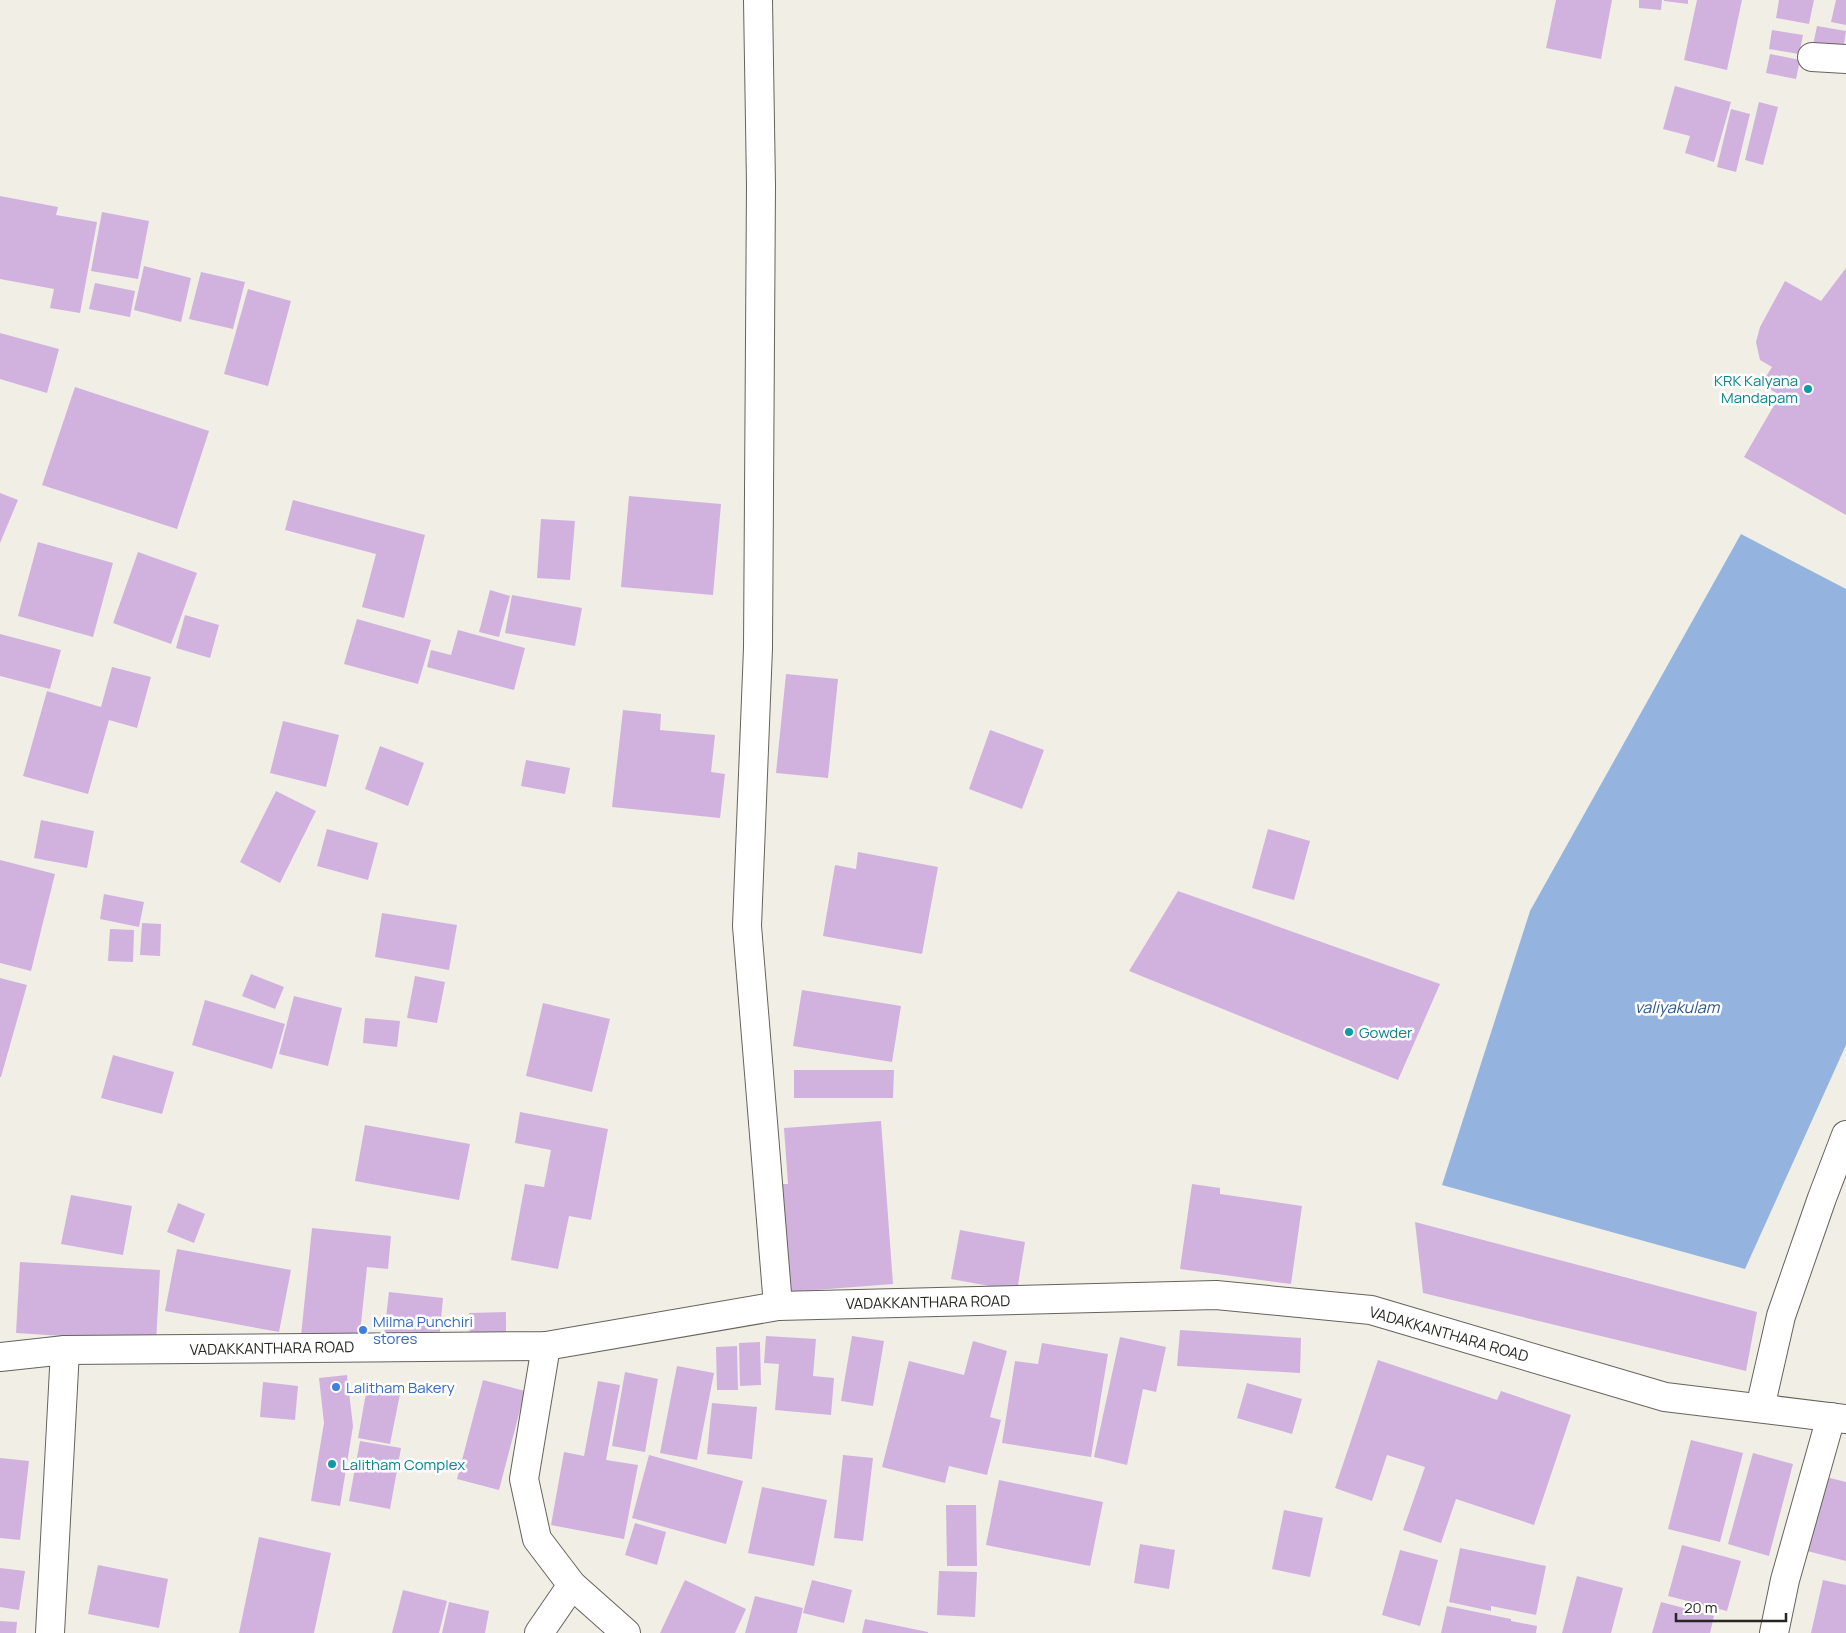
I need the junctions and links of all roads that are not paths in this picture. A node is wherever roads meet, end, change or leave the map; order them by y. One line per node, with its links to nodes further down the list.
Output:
1 (758, 0): 5 (street)
2 (1812, 57): 3 (street)
3 (1846, 59)
4 (1846, 1135): 9 (street)
5 (778, 1306): 6 (street, VADAKKANTHARA ROAD); 9 (street, VADAKKANTHARA ROAD)
6 (546, 1346): 7 (street, VADAKKANTHARA ROAD); 11 (street)
7 (65, 1350): 8 (street, VADAKKANTHARA ROAD); 12 (street)
8 (0, 1357)
9 (1760, 1408): 10 (street, VADAKKANTHARA ROAD)
10 (1839, 1418): 15 (street)
11 (572, 1585): 13 (street); 14 (street)
12 (50, 1633)
13 (539, 1633)
14 (626, 1633)
15 (1774, 1633)

